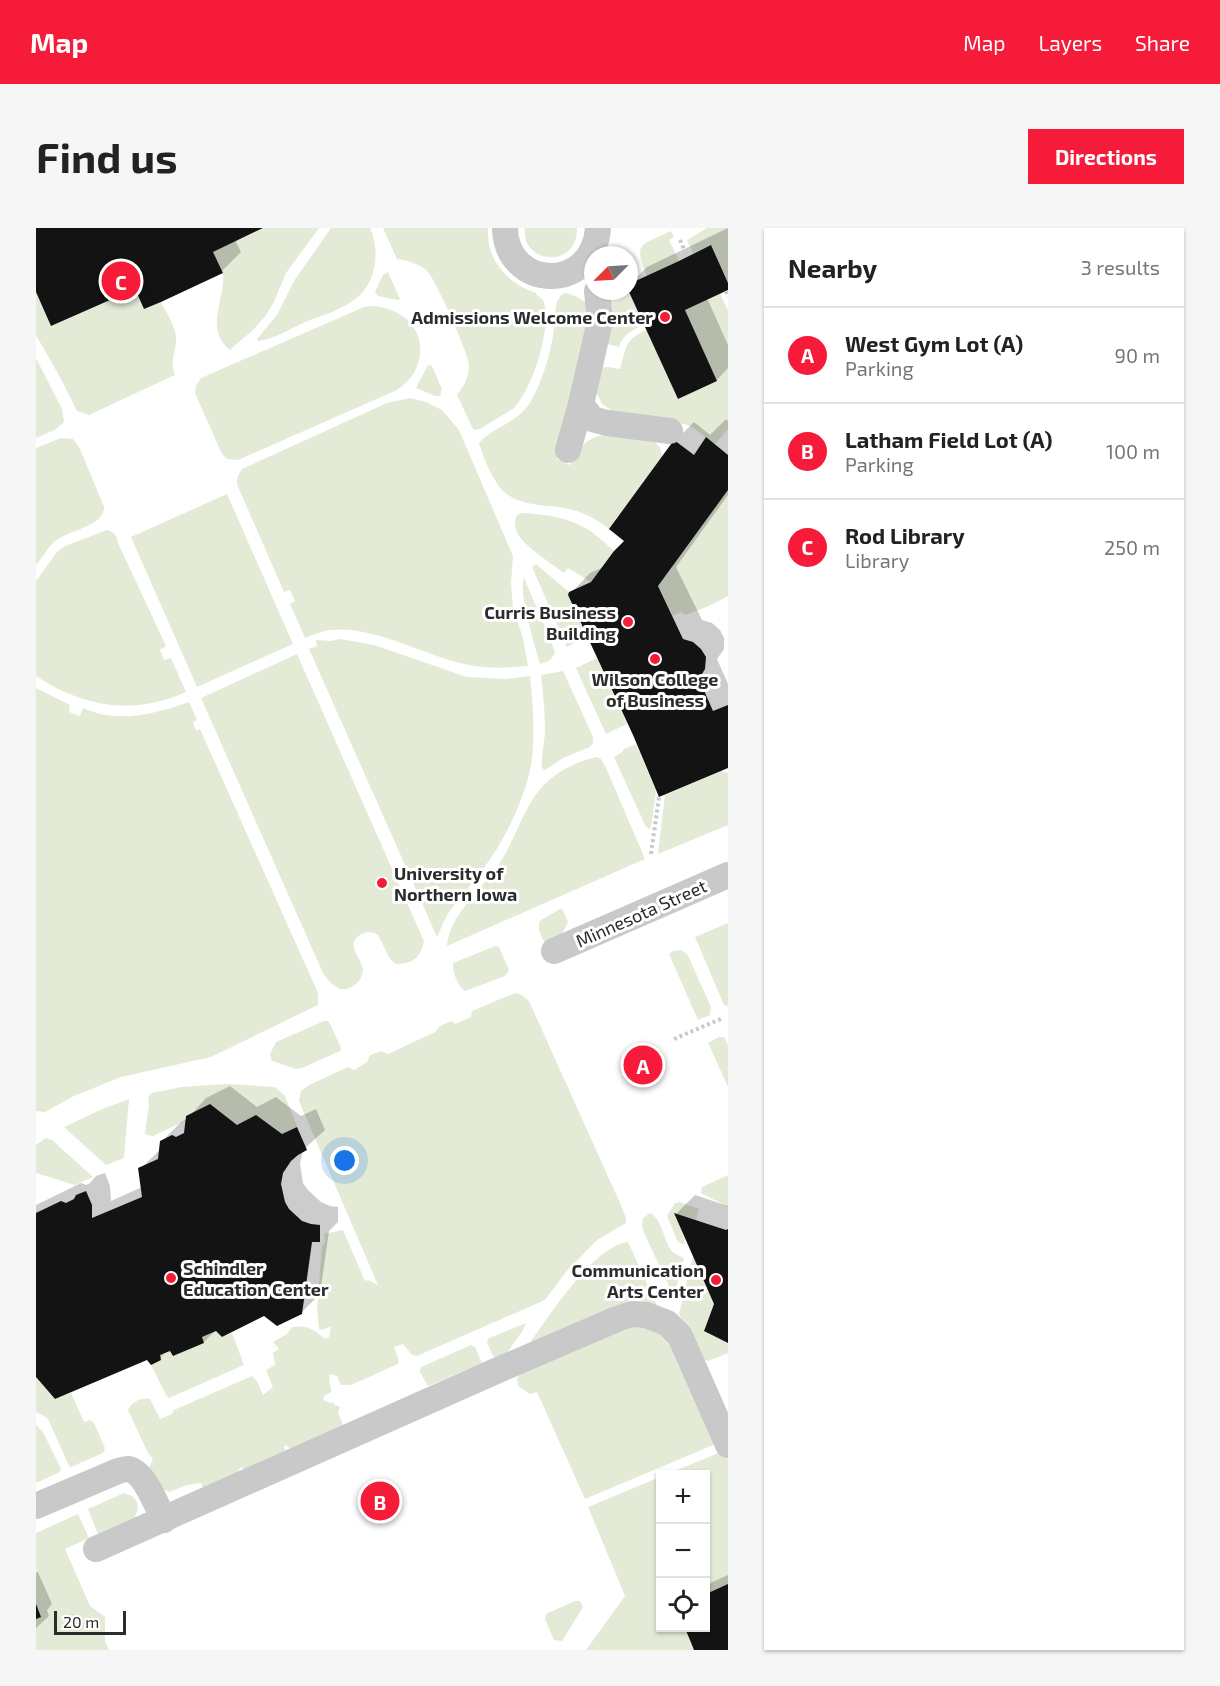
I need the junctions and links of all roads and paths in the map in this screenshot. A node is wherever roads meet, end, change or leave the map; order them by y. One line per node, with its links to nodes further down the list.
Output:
1 (505, 228): 7 (street)
2 (598, 228): 7 (street)
3 (607, 228): 4 (street)
4 (615, 228)
5 (680, 240): 6 (path)
6 (687, 256)
7 (566, 274): 8 (street)
8 (584, 283)
9 (726, 291): 10 (path)
10 (728, 297)
11 (598, 300): 12 (street)
12 (581, 404): 13 (street); 14 (street)
13 (670, 431)
14 (568, 450)
15 (659, 797): 16 (path)
16 (651, 854)
17 (728, 875): 18 (street, Minnesota Street)
18 (554, 951)
19 (723, 1018): 20 (path)
20 (674, 1039)
21 (728, 1445): 23 (street)
22 (36, 1506): 23 (street)
23 (164, 1520): 24 (street)
24 (96, 1549)

